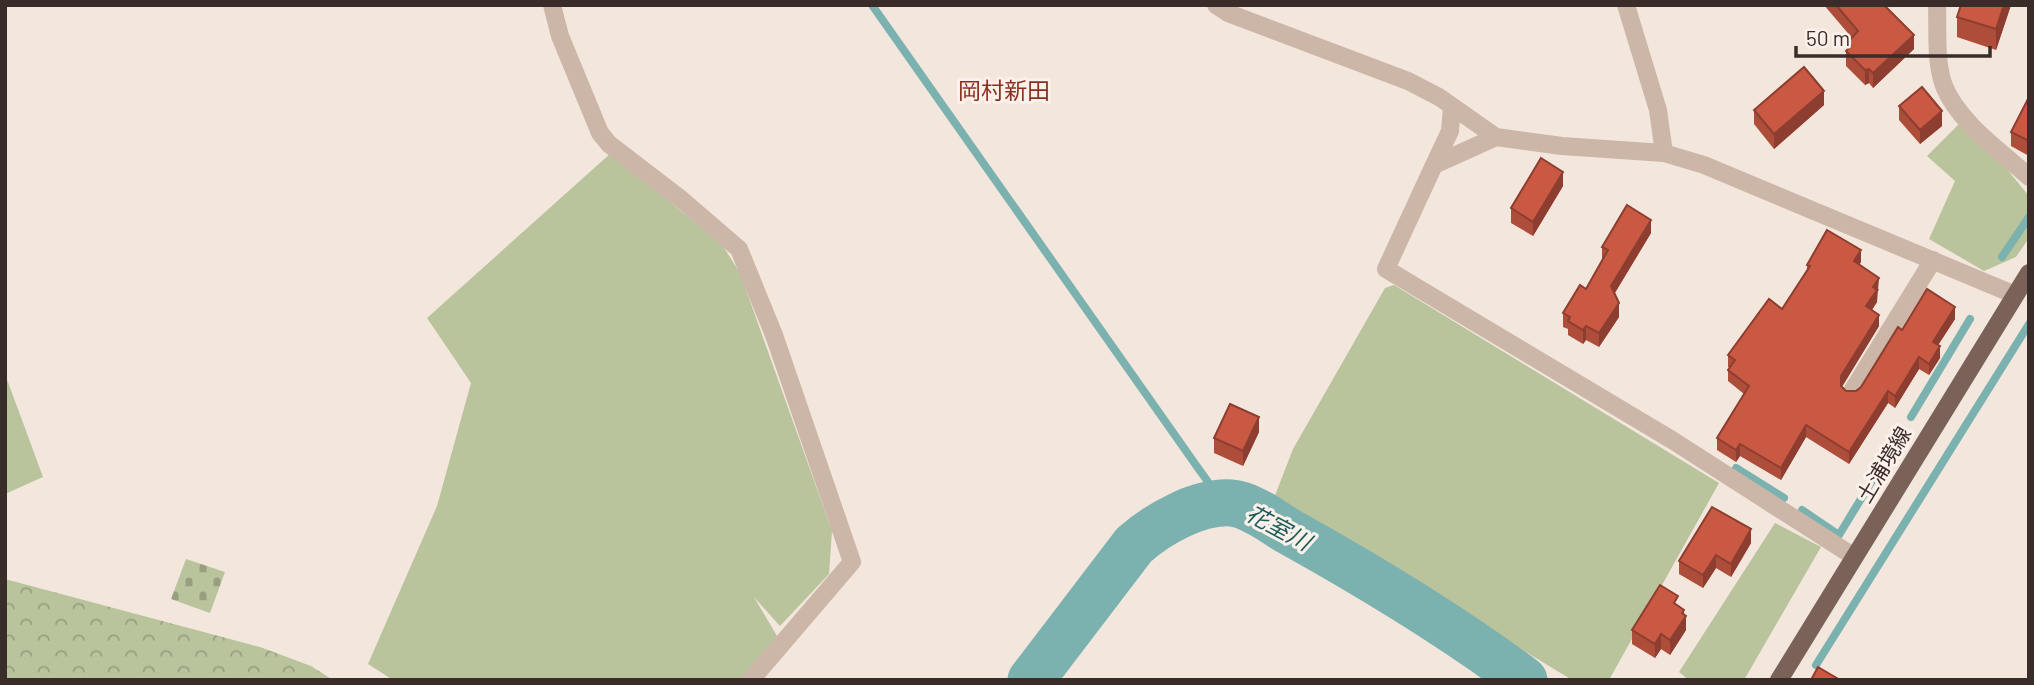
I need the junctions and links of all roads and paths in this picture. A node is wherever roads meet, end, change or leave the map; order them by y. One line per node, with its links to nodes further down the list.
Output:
1 (552, 5): 15 (street)
2 (1216, 5): 5 (street)
3 (1626, 5): 7 (street)
4 (1937, 5): 9 (street)
5 (1452, 107): 6 (street); 8 (street)
6 (1496, 137): 7 (street); 8 (street)
7 (1664, 153): 10 (street)
8 (1434, 165): 14 (street)
9 (2029, 177)
10 (1933, 260): 12 (street); 13 (street)
11 (2029, 273): 12 (main road, 土浦境線)
12 (2013, 295): 14 (main road, 土浦境線)
13 (1851, 393)
14 (1853, 556): 16 (main road, 土浦境線)
15 (751, 680)
16 (1779, 680)

